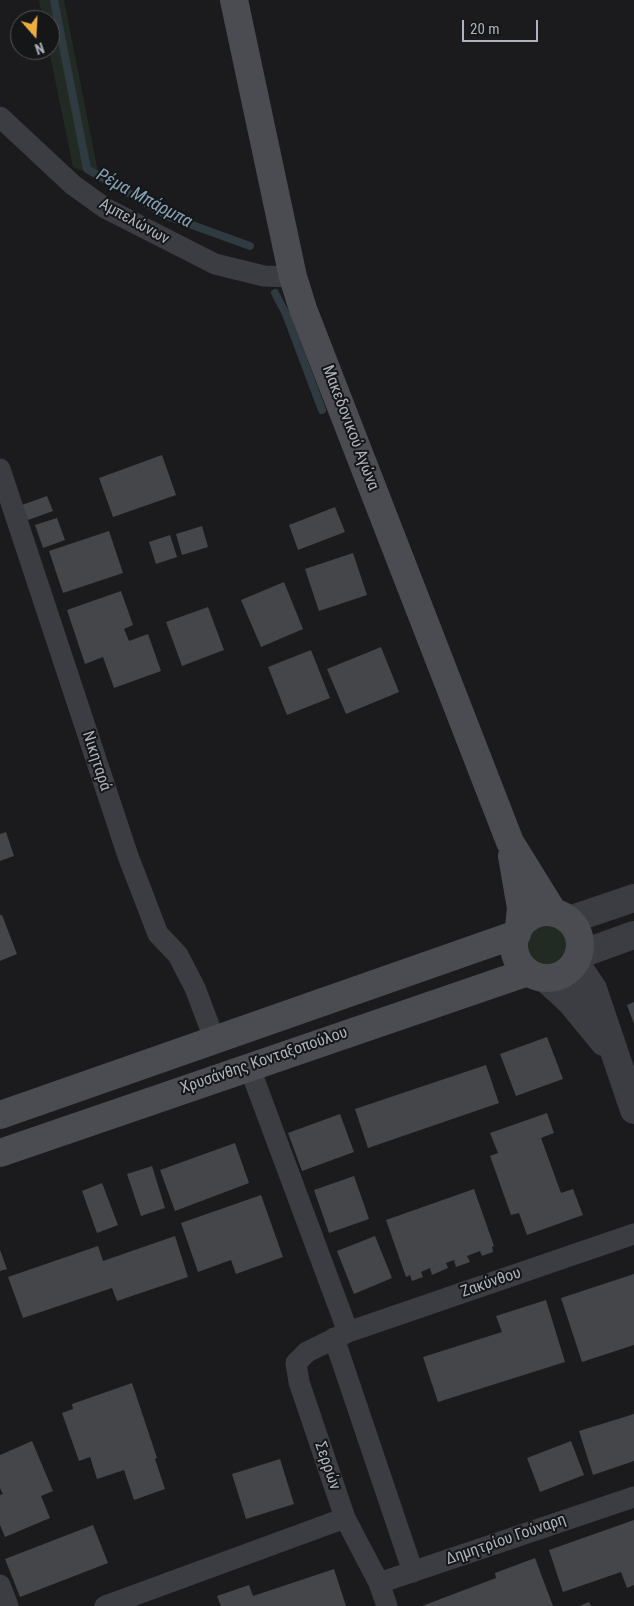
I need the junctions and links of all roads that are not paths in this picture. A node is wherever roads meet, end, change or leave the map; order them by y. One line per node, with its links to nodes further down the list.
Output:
1 (234, 0): 3 (main road, Μακεδονικού Αγώνα)
2 (0, 117): 3 (street, Αμπελώνων)
3 (293, 277): 5 (main road, Μακεδονικού Αγώνα)
4 (0, 469): 12 (street, Νικηταρά)
5 (510, 842): 7 (main road); 8 (main road)
6 (634, 898): 7 (street)
7 (561, 916): 8 (main road); 10 (main road)
8 (518, 931): 11 (main road); 12 (main road)
9 (634, 935): 10 (street)
10 (577, 959): 11 (main road); 13 (street)
11 (536, 975): 13 (street); 14 (main road, Χρυσάνθης Κονταξοπούλου)
12 (215, 1041): 16 (main road)
13 (615, 1054): 15 (street)
14 (249, 1066): 17 (main road, Χρυσάνθης Κονταξοπούλου); 19 (street)
15 (634, 1110)
16 (0, 1115)
17 (0, 1153)
18 (634, 1234): 19 (street, Ζακύνθου)
19 (341, 1335): 21 (street, Σερρών); 22 (street)
20 (634, 1497): 22 (street, Δημητρίου Γούναρη)
21 (345, 1518): 23 (street, Σερρών); 26 (street)
22 (413, 1572): 23 (street, Δημητρίου Γούναρη)
23 (379, 1582): 27 (street, Σερρών)
24 (0, 1585): 25 (street)
25 (8, 1606)
26 (105, 1606)
27 (387, 1606)

